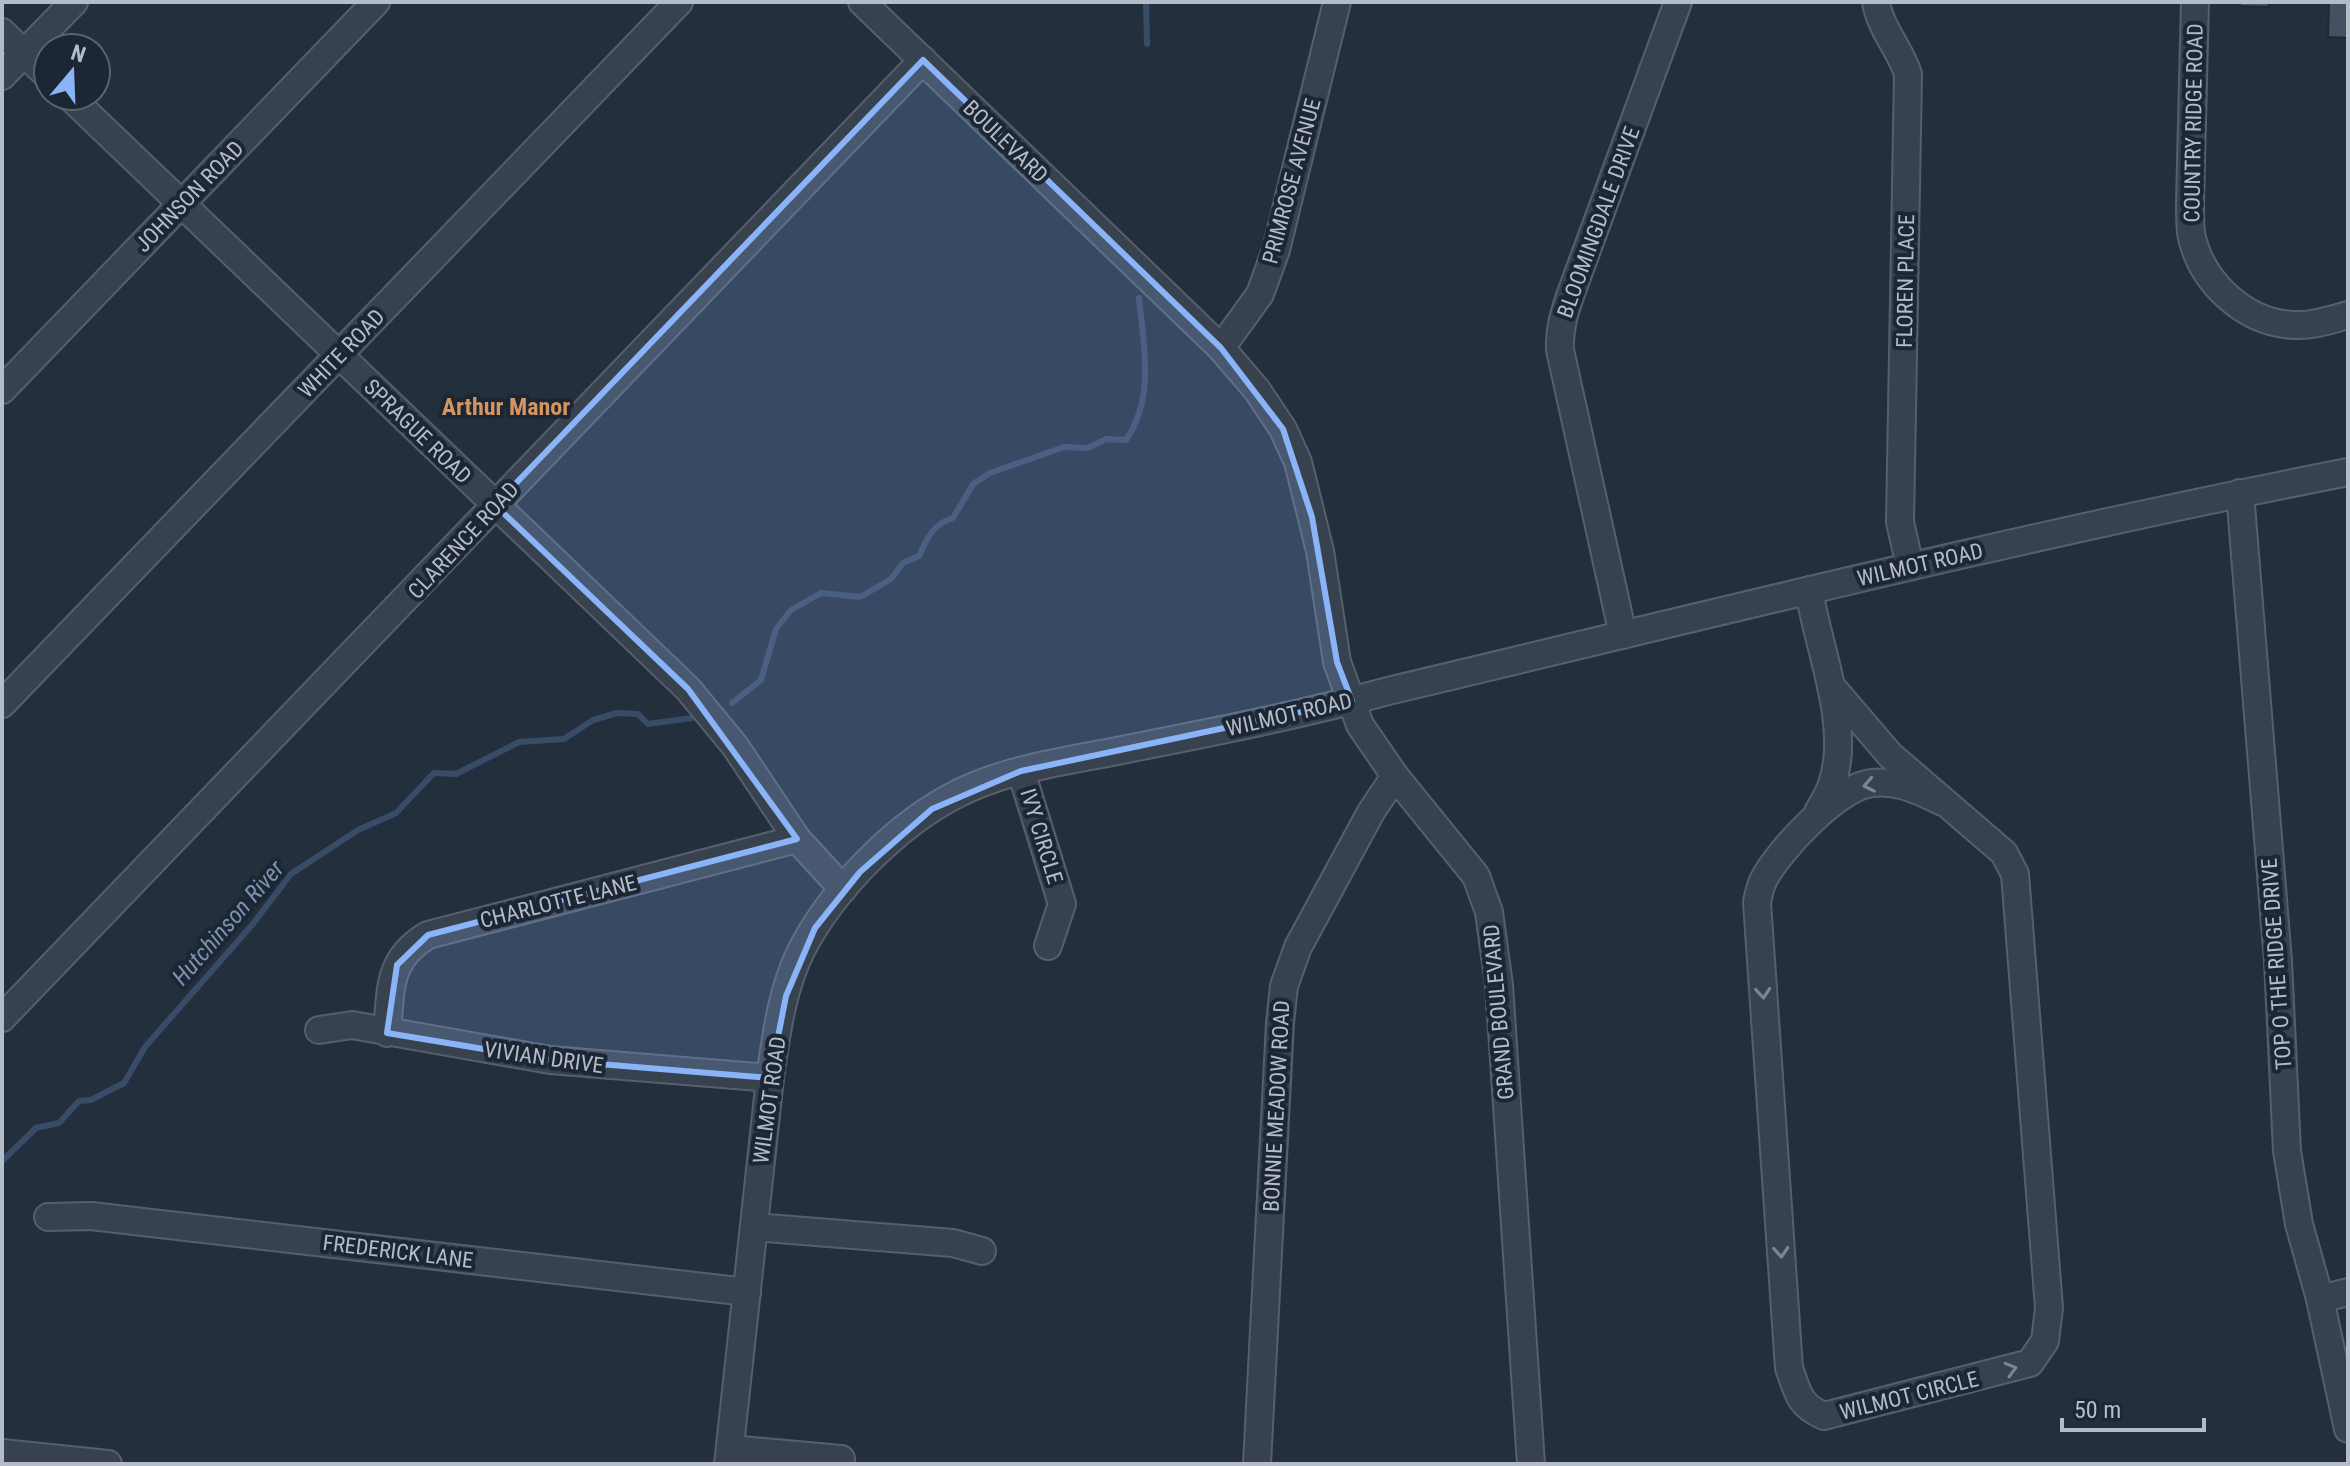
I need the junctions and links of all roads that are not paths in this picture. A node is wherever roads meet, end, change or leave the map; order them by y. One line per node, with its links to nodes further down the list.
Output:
1 (74, 2): 10 (street)
2 (376, 2): 15 (street, JOHNSON ROAD)
3 (679, 2): 19 (street, WHITE ROAD)
4 (862, 2): 11 (street, BOULEVARD)
5 (1337, 2): 18 (street, PRIMROSE AVENUE)
6 (1678, 2): 26 (street, BLOOMINGDALE DRIVE)
7 (1876, 2): 24 (street, FLOREN PLACE)
8 (2195, 2): 17 (street, COUNTRY RIDGE ROAD)
9 (2, 32): 10 (street)
10 (24, 53): 12 (street); 13 (street)
11 (923, 60): 16 (street, BOULEVARD); 23 (street, CLARENCE ROAD)
12 (32, 61)
13 (2, 76)
14 (86, 112): 15 (street, SPRAGUE ROAD)
15 (182, 204): 19 (street, SPRAGUE ROAD); 20 (street, JOHNSON ROAD)
16 (1151, 279): 18 (street, GRAND BOULEVARD)
17 (2348, 315)
18 (1221, 348): 28 (street, GRAND BOULEVARD)
19 (339, 355): 23 (street, SPRAGUE ROAD); 29 (street, WHITE ROAD)
20 (2, 390)
21 (2348, 472): 22 (street, WILMOT ROAD)
22 (2240, 493): 24 (street, WILMOT ROAD); 46 (street, TOP O THE RIDGE DRIVE)
23 (495, 505): 34 (street, SPRAGUE ROAD); 37 (street, CLARENCE ROAD)
24 (1910, 566): 25 (street, WILMOT ROAD)
25 (1809, 590): 26 (street, WILMOT ROAD); 27 (street, WILMOT CIRCLE)
26 (1623, 635): 28 (street, WILMOT ROAD)
27 (1831, 686): 32 (street, WILMOT CIRCLE); 33 (street, WILMOT CIRCLE)
28 (1352, 701): 30 (street, WILMOT ROAD); 31 (street, GRAND BOULEVARD)
29 (2, 704)
30 (1021, 771): 35 (street, WILMOT ROAD); 36 (street, IVY CIRCLE)
31 (1395, 776): 52 (street, BONNIE MEADOW ROAD); 53 (street, GRAND BOULEVARD)
32 (1943, 802): 33 (street, WILMOT CIRCLE, one-way to 33); 33 (street, WILMOT CIRCLE, one-way to 32)
33 (1817, 815)
34 (797, 839): 35 (street, SPRAGUE ROAD); 39 (street, CHARLOTTE LANE)
35 (843, 889): 40 (street, WILMOT ROAD)
36 (1048, 946)
37 (2, 1018)
38 (319, 1030): 39 (street, VIVIAN DRIVE)
39 (387, 1033): 40 (street, VIVIAN DRIVE)
40 (770, 1078): 42 (street, WILMOT ROAD)
41 (48, 1217): 44 (street, FREDERICK LANE)
42 (754, 1227): 43 (street); 44 (street, WILMOT ROAD)
43 (982, 1251)
44 (747, 1292): 49 (street, WILMOT ROAD)
45 (2348, 1292): 46 (street)
46 (2320, 1299): 47 (street, TOP O THE RIDGE DRIVE)
47 (2348, 1429)
48 (2, 1453): 51 (street)
49 (730, 1457): 50 (street)
50 (841, 1459)
51 (108, 1464)
52 (1257, 1464)
53 (1531, 1464)

